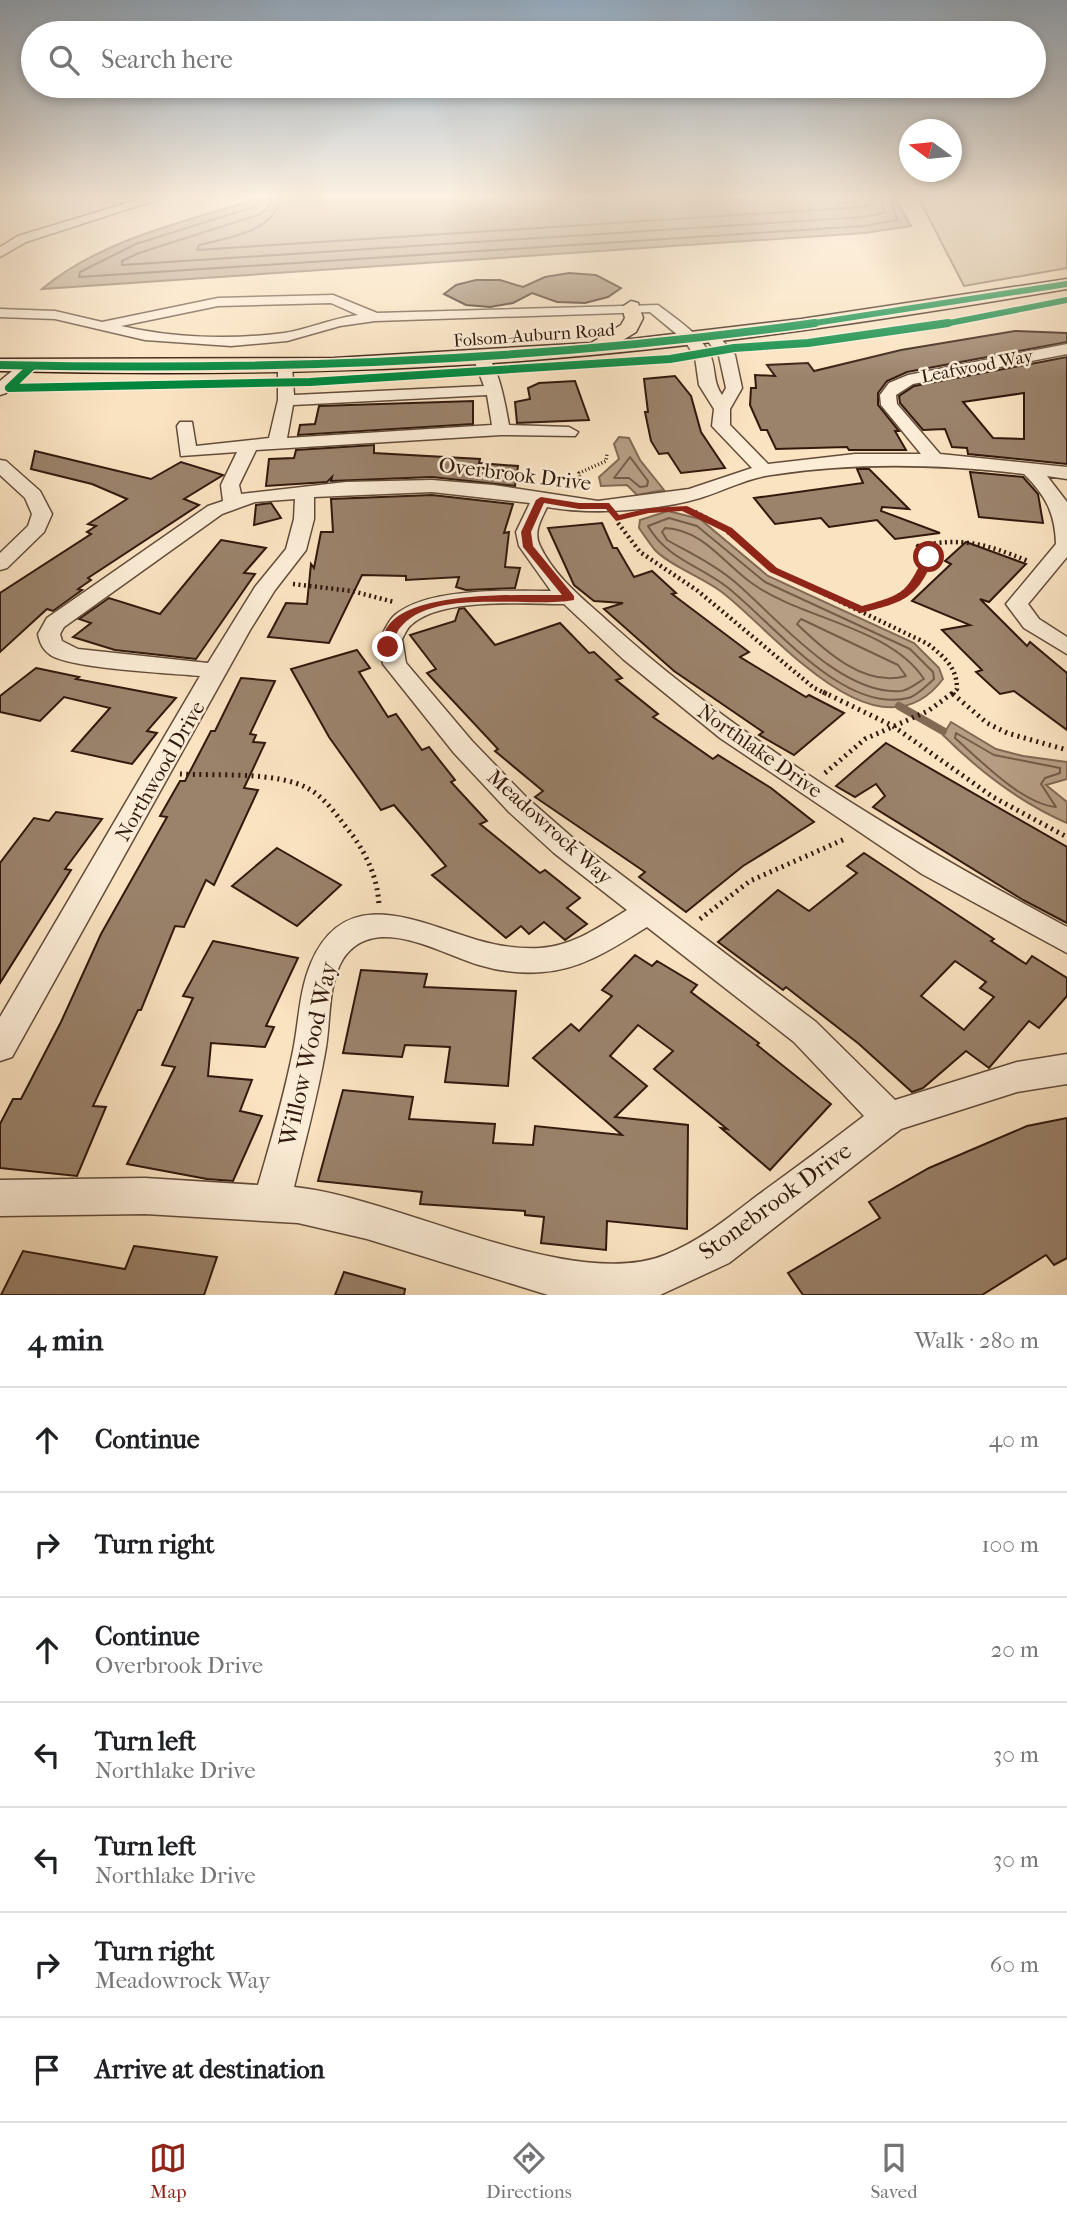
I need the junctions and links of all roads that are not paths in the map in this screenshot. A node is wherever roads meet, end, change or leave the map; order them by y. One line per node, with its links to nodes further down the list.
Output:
1 (1067, 284): 8 (main road, Folsom-Auburn Road)
2 (631, 307): 5 (street); 9 (street); 10 (main road)
3 (173, 311): 5 (street); 6 (street); 7 (street)
4 (0, 313): 6 (street)
5 (375, 317): 7 (street)
6 (102, 325): 7 (street)
7 (277, 327)
8 (711, 336): 9 (main road, Folsom-Auburn Road); 19 (street)
9 (690, 338): 10 (main road, Folsom-Auburn Road); 19 (street)
10 (595, 348): 12 (main road, Folsom-Auburn Road)
11 (1067, 349): 25 (street, Leafwood Way)
12 (481, 357): 15 (main road, Folsom-Auburn Road); 17 (street)
13 (0, 365): 14 (main road, Folsom-Auburn Road)
14 (24, 366): 15 (main road, Folsom-Auburn Road); 16 (street)
15 (284, 367): 18 (street)
16 (0, 390)
17 (494, 390): 18 (street); 21 (street)
18 (286, 400): 23 (street)
19 (722, 409): 28 (street)
20 (186, 426): 24 (street)
21 (502, 430): 22 (street); 23 (street)
22 (569, 432)
23 (277, 442): 24 (street)
24 (249, 445): 32 (street)
25 (934, 459): 27 (street, Overbrook Drive); 28 (street, Overbrook Drive)
26 (0, 465): 34 (street)
27 (1029, 468): 29 (street, Overbrook Drive); 33 (street)
28 (764, 470): 31 (street, Overbrook Drive)
29 (1067, 472)
30 (304, 492): 31 (street, Overbrook Drive); 32 (street, Overbrook Drive); 37 (street, Northwood Drive)
31 (541, 500): 35 (street, Northlake Drive)
32 (233, 502): 37 (street, Overbrook Drive)
33 (1058, 562): 36 (street)
34 (0, 564)
35 (570, 598): 38 (street, Meadowrock Way); 39 (street, Northlake Drive)
36 (1067, 647)
37 (216, 671): 40 (street, Northwood Drive)
38 (648, 912): 42 (street, Meadowrock Way); 44 (street, Willow Wood Way)
39 (1067, 941)
40 (0, 1047)
41 (1067, 1069): 42 (street, Stonebrook Drive)
42 (889, 1118): 44 (street, Stonebrook Drive)
43 (0, 1198): 44 (street)
44 (272, 1202)

